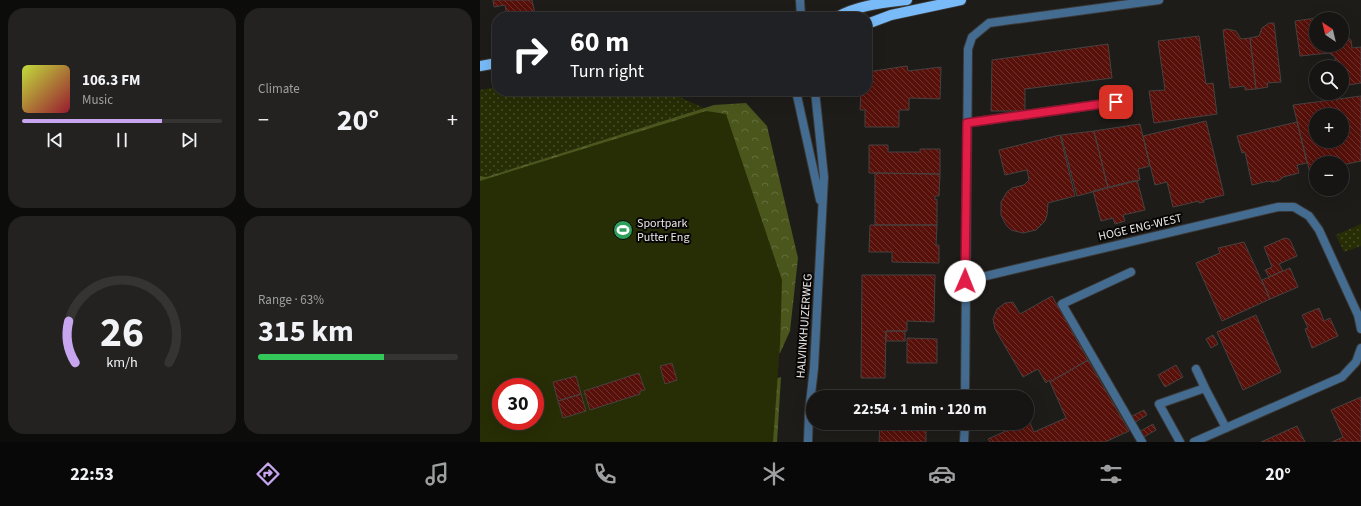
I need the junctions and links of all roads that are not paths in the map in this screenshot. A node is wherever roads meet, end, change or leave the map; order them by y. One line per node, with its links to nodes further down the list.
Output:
1 (800, 0): 5 (street)
2 (907, 0): 6 (main road)
3 (961, 0): 7 (main road)
4 (1159, 0): 13 (street)
5 (801, 12)
6 (848, 12)
7 (872, 22)
8 (492, 64): 9 (main road)
9 (480, 66)
10 (797, 96): 14 (street, HALVINKHUIZERWEG)
11 (816, 96): 14 (street, HALVINKHUIZERWEG)
12 (1116, 102): 13 (street)
13 (967, 123): 16 (street)
14 (822, 211): 24 (street, HALVINKHUIZERWEG)
15 (1131, 272): 26 (street)
16 (965, 281): 17 (street, HOGE ENG-WEST); 21 (street)
17 (1361, 329)
18 (1361, 348): 22 (street)
19 (1196, 370): 20 (street)
20 (1205, 388): 22 (street); 27 (street)
21 (965, 390)
22 (1226, 428): 28 (street)
23 (965, 430): 25 (street)
24 (808, 442)
25 (964, 442)
26 (1142, 442)
27 (1180, 442)
28 (1194, 442)

